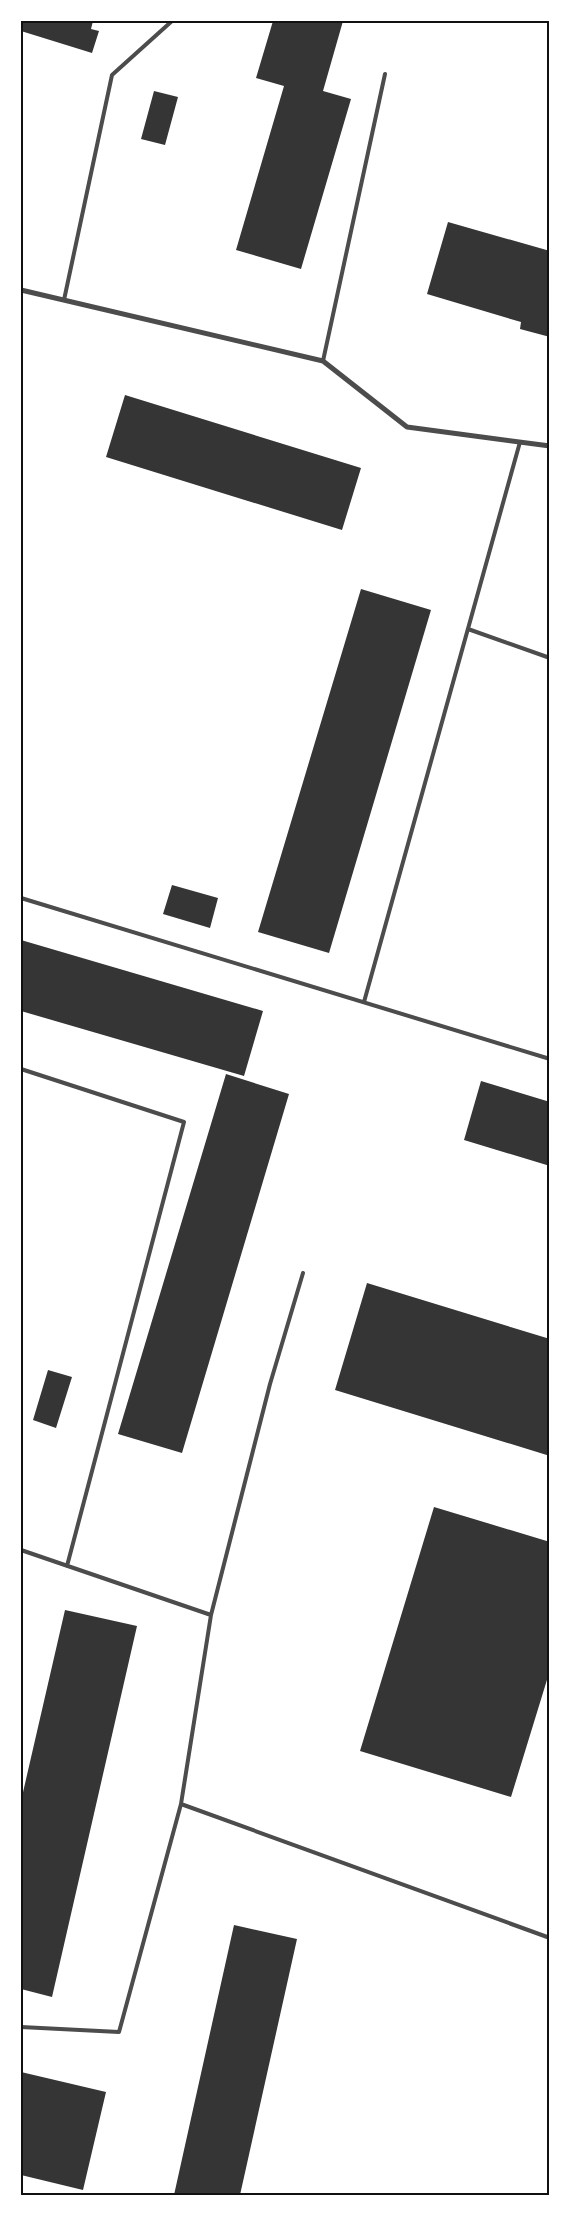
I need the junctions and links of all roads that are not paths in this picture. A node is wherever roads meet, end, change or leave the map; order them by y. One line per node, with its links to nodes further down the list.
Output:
1 (172, 21): 4 (lane)
2 (385, 74): 5 (lane)
3 (21, 290): 4 (street)
4 (64, 300): 5 (street)
5 (323, 361): 6 (street)
6 (520, 442): 7 (street); 8 (lane)
7 (550, 446)
8 (468, 629): 9 (lane); 11 (lane)
9 (550, 658)
10 (21, 898): 11 (lane)
11 (364, 1002): 12 (lane)
12 (550, 1059)
13 (21, 1070): 16 (lane)
14 (303, 1273): 17 (lane)
15 (21, 1550): 16 (lane)
16 (67, 1566): 17 (lane)
17 (211, 1615): 18 (lane)
18 (181, 1804): 19 (lane); 20 (lane)
19 (550, 1938)
20 (21, 2027)

